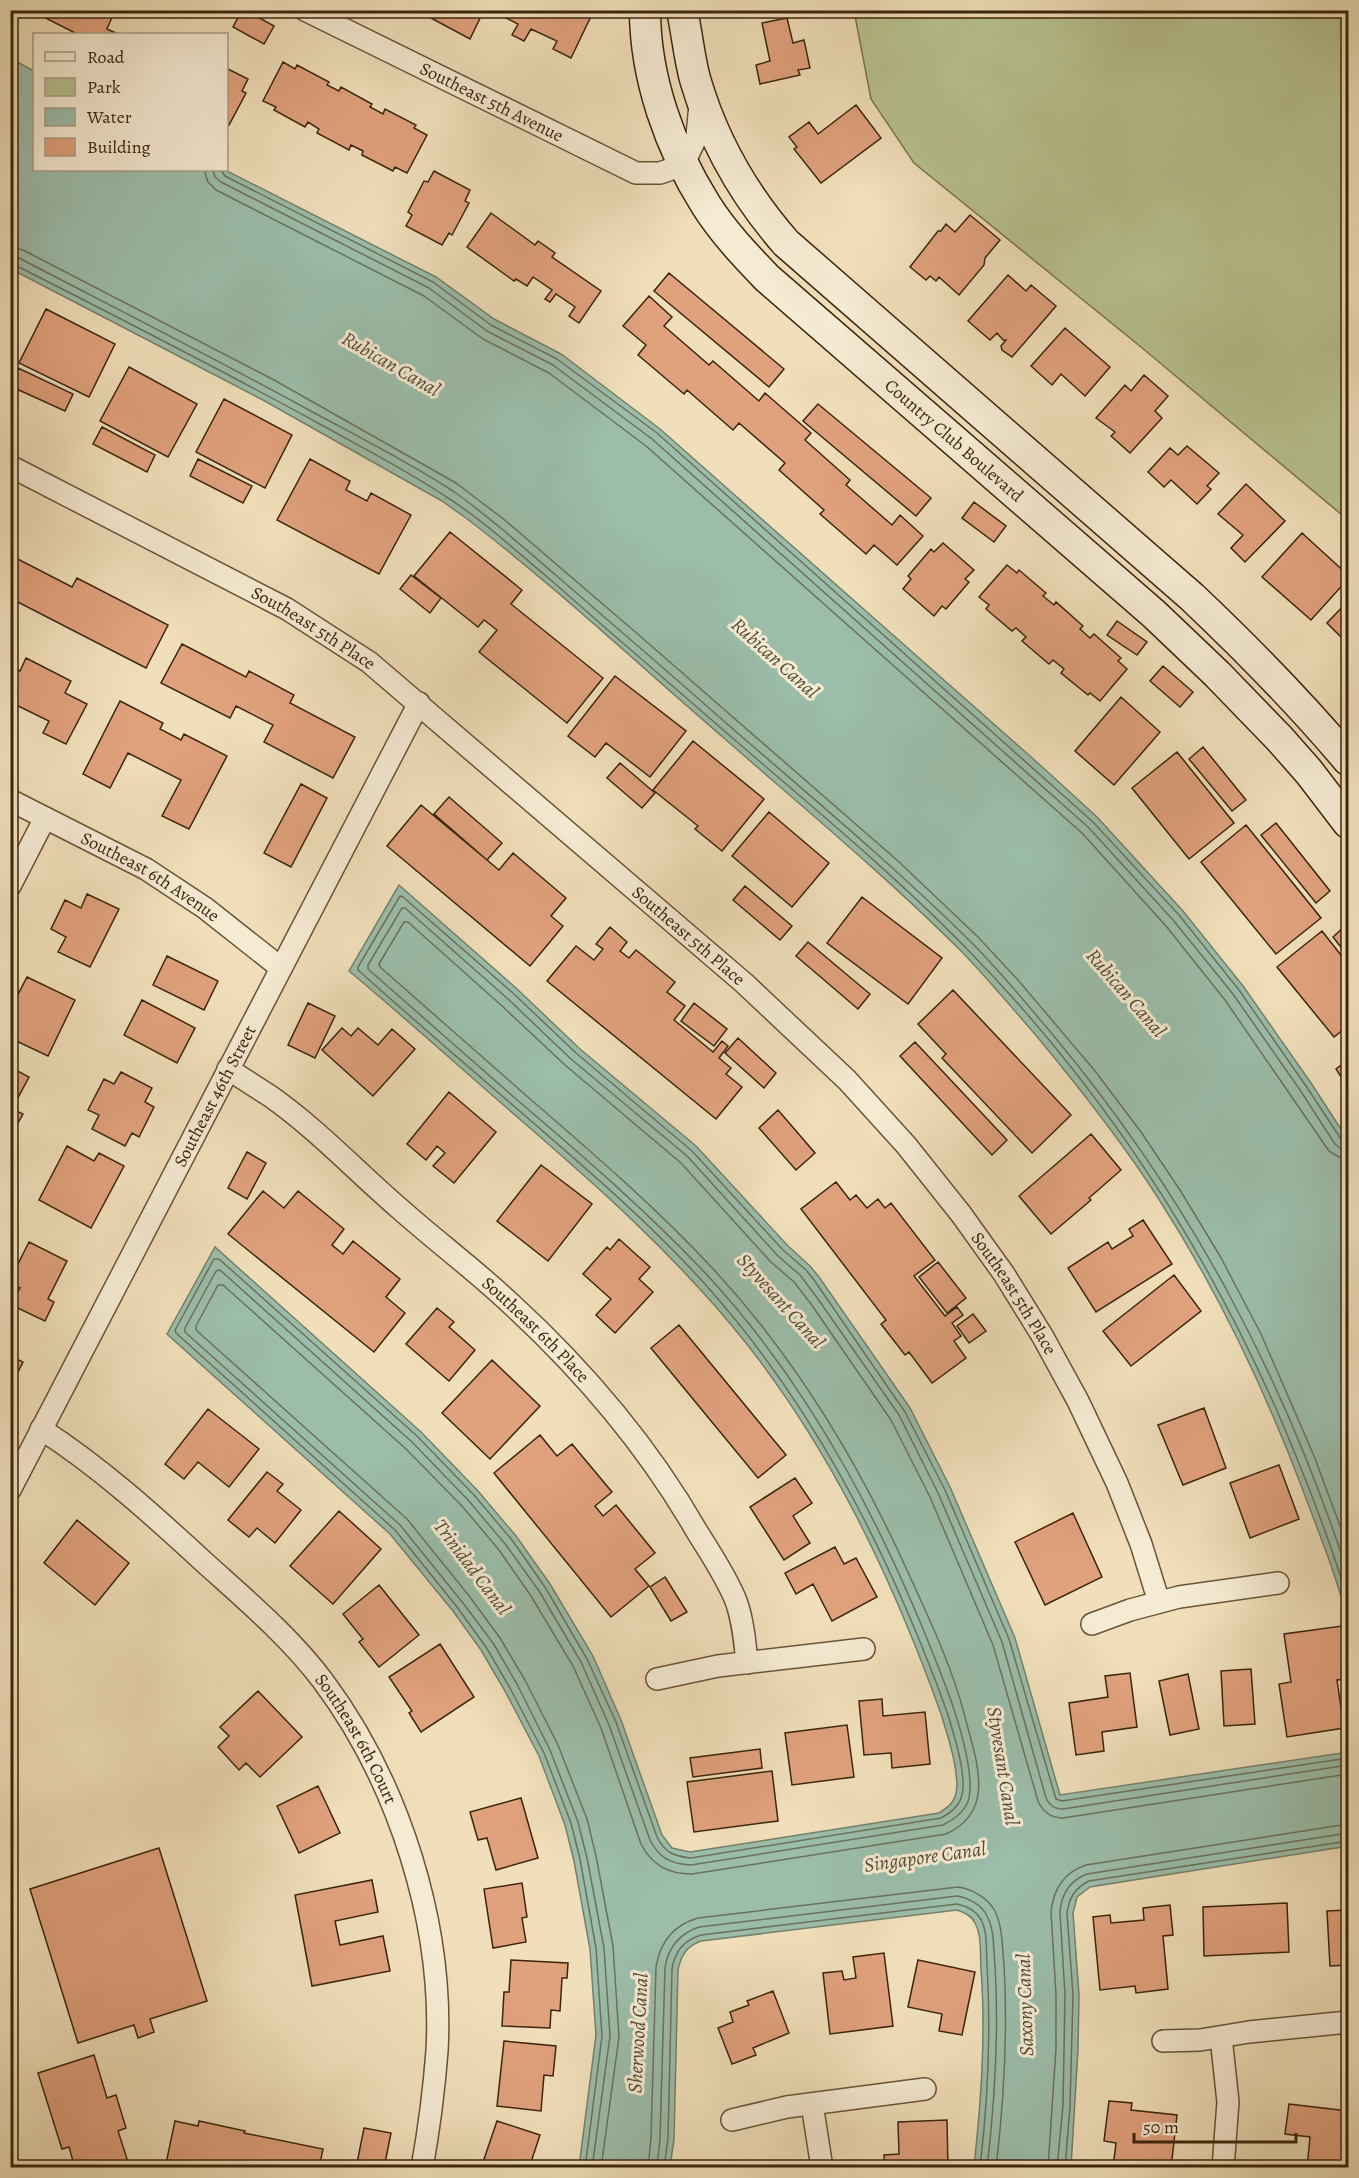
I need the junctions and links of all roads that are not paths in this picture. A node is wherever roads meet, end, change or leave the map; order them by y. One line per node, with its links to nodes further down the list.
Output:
1 (305, 10): 5 (street, Southeast 5th Avenue)
2 (645, 10): 5 (main road, Country Club Boulevard)
3 (682, 10): 4 (main road)
4 (701, 97): 5 (street); 7 (main road)
5 (684, 165): 8 (main road, Country Club Boulevard)
6 (10, 466): 11 (street, Southeast 5th Place)
7 (1060, 482): 8 (main road); 9 (main road)
8 (1035, 511): 10 (main road, Country Club Boulevard)
9 (1229, 632): 10 (main road); 12 (main road)
10 (1202, 659): 15 (main road, Country Club Boulevard)
11 (419, 703): 17 (street, Southeast 46th Street); 22 (street, Southeast 5th Place)
12 (1348, 760)
13 (10, 800): 14 (street, Southeast 6th Avenue)
14 (45, 818): 16 (street); 17 (street, Southeast 6th Avenue)
15 (1348, 823)
16 (10, 886)
17 (281, 968): 18 (street, Southeast 46th Street)
18 (228, 1069): 19 (street, Southeast 46th Street); 25 (street, Southeast 6th Place)
19 (41, 1429): 20 (street, Southeast 46th Street); 33 (street, Southeast 6th Court)
20 (10, 1490)
21 (1278, 1583): 22 (street)
22 (1158, 1602): 23 (street)
23 (1092, 1624)
24 (864, 1648): 25 (street)
25 (747, 1664): 26 (street)
26 (657, 1678)
27 (1348, 2022): 28 (street)
28 (1221, 2037): 29 (street); 35 (street)
29 (1163, 2041)
30 (925, 2089): 31 (street)
31 (812, 2104): 32 (street); 34 (street)
32 (732, 2120)
33 (422, 2168)
34 (822, 2168)
35 (1223, 2168)

